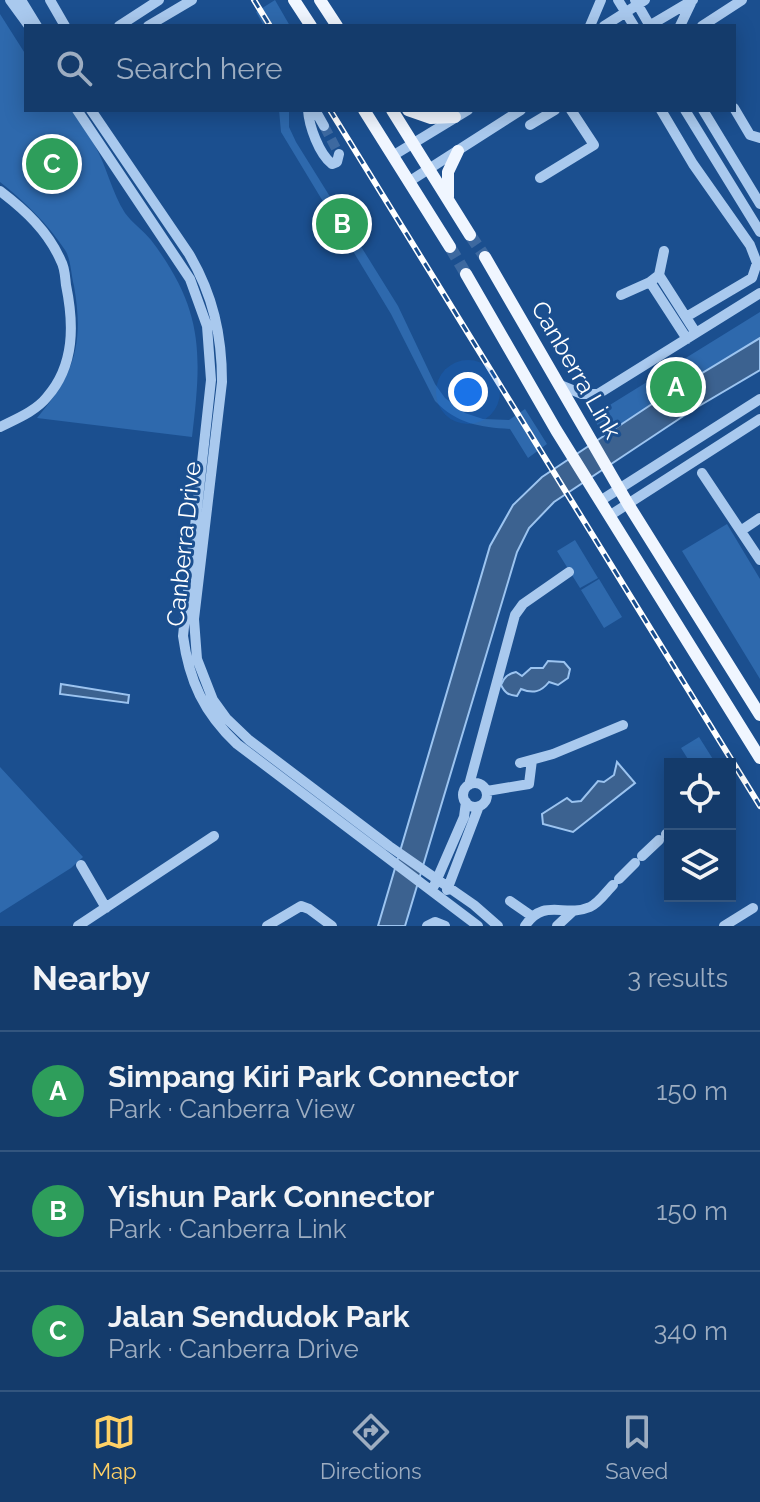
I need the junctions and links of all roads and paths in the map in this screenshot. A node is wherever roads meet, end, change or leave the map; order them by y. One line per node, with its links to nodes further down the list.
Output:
1 (10, 0): 14 (street)
2 (21, 0): 15 (street)
3 (50, 0): 16 (street)
4 (159, 0): 17 (street)
5 (192, 0): 18 (street)
6 (294, 0): 19 (main road)
7 (320, 0): 20 (main road)
8 (601, 0): 21 (street)
9 (618, 0): 13 (street)
10 (693, 0): 25 (street); 26 (street)
11 (742, 0): 27 (street)
12 (639, 2): 13 (street); 24 (street)
13 (626, 12): 22 (street); 23 (street)
14 (28, 24)
15 (36, 24)
16 (64, 24)
17 (122, 24)
18 (151, 24)
19 (310, 24)
20 (336, 24)
21 (591, 24)
22 (607, 24)
23 (633, 24)
24 (649, 24)
25 (653, 24)
26 (681, 24)
27 (705, 24)
28 (736, 111): 46 (street)
29 (78, 112): 100 (street, Canberra Drive)
30 (92, 112): 98 (street, Canberra Drive)
31 (308, 112): 51 (street)
32 (316, 112): 45 (street)
33 (365, 112): 52 (main road)
34 (393, 112): 47 (main road)
35 (414, 112): 43 (main road)
36 (464, 112): 43 (street)
37 (518, 112): 48 (street)
38 (552, 112): 44 (street)
39 (572, 112): 57 (street)
40 (662, 112): 53 (street)
41 (686, 112): 50 (street)
42 (708, 112): 49 (street)
43 (455, 117): 47 (street)
44 (530, 125)
45 (324, 126)
46 (760, 138)
47 (412, 144): 52 (street); 55 (main road)
48 (458, 151): 55 (street); 60 (main road)
49 (729, 152): 54 (street); 61 (street)
50 (712, 153): 53 (street); 54 (street)
51 (339, 154)
52 (394, 155): 58 (main road)
53 (693, 164): 56 (street)
54 (719, 165): 56 (street); 62 (street)
55 (429, 169): 58 (street); 60 (main road)
56 (701, 175): 71 (street)
57 (540, 178)
58 (410, 181): 64 (main road)
59 (0, 191): 76 (street)
60 (448, 199): 63 (main road)
61 (760, 204)
62 (760, 232)
63 (470, 235)
64 (450, 247)
65 (664, 251): 68 (street)
66 (485, 257): 73 (main road, Canberra Link)
67 (466, 274): 79 (main road, Canberra Link)
68 (655, 278): 70 (street); 71 (street); 72 (street)
69 (760, 293): 72 (street)
70 (621, 295)
71 (686, 317): 72 (street)
72 (691, 336): 73 (street)
73 (560, 385): 78 (main road, Canberra Link)
74 (760, 399): 78 (street)
75 (760, 419): 80 (street)
76 (0, 427)
77 (702, 473): 83 (street)
78 (618, 486): 79 (street); 80 (main road, Canberra Link)
79 (599, 499): 81 (main road, Canberra Link)
80 (628, 504): 81 (street); 86 (main road, Canberra Link)
81 (609, 516): 88 (main road, Canberra Link)
82 (760, 518): 83 (street)
83 (742, 530): 84 (street)
84 (760, 560)
85 (569, 572): 91 (street)
86 (760, 715)
87 (623, 725): 89 (street)
88 (760, 758)
89 (532, 760): 90 (street); 92 (street)
90 (520, 763)
91 (469, 785): 92 (street); 93 (street)
92 (487, 791): 94 (street)
93 (466, 802): 94 (street); 98 (street)
94 (479, 806): 99 (street)
95 (214, 836): 103 (street)
96 (664, 836): 105 (street)
97 (81, 865): 103 (street)
98 (437, 880): 99 (street, Canberra Drive); 100 (street)
99 (449, 887): 101 (street); 113 (street, Canberra Drive)
100 (430, 890): 101 (street, Canberra Drive)
101 (441, 898): 112 (street, Canberra Drive)
102 (510, 901): 106 (street)
103 (106, 908): 107 (street)
104 (753, 908): 115 (street)
105 (573, 911): 106 (street); 114 (street)
106 (529, 921)
107 (78, 926)
108 (267, 926): 109 (street)
109 (332, 926)
110 (427, 926): 111 (street)
111 (445, 926)
112 (478, 926)
113 (498, 926)
114 (557, 926)
115 (724, 926)

